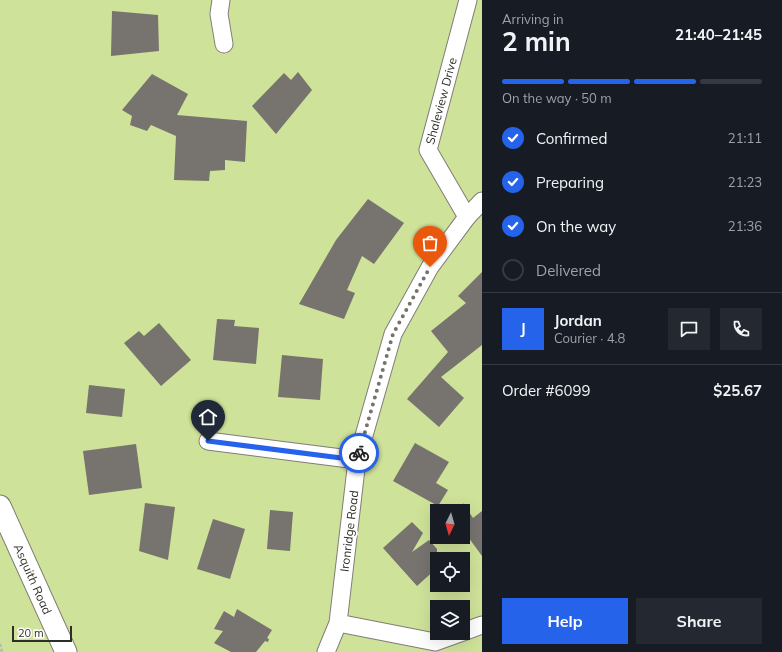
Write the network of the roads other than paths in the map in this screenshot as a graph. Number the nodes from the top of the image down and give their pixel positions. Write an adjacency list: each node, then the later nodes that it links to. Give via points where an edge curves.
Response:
1 (221, 0): 3 (street, via 219,14)
2 (468, 0): 5 (street, Shaleview Drive, via 428,150)
3 (224, 44)
4 (482, 201): 5 (street, Ironridge Road)
5 (467, 217): 7 (street, Ironridge Road, via 430,267 393,334)
6 (208, 441): 7 (street)
7 (357, 460): 9 (street, Ironridge Road)
8 (0, 506): 13 (street, Asquith Road)
9 (338, 623): 12 (street, via 435,642); 14 (street, Ironridge Road)
10 (482, 625): 11 (street)
11 (470, 629)
12 (441, 640)
13 (66, 652)
14 (326, 652)

